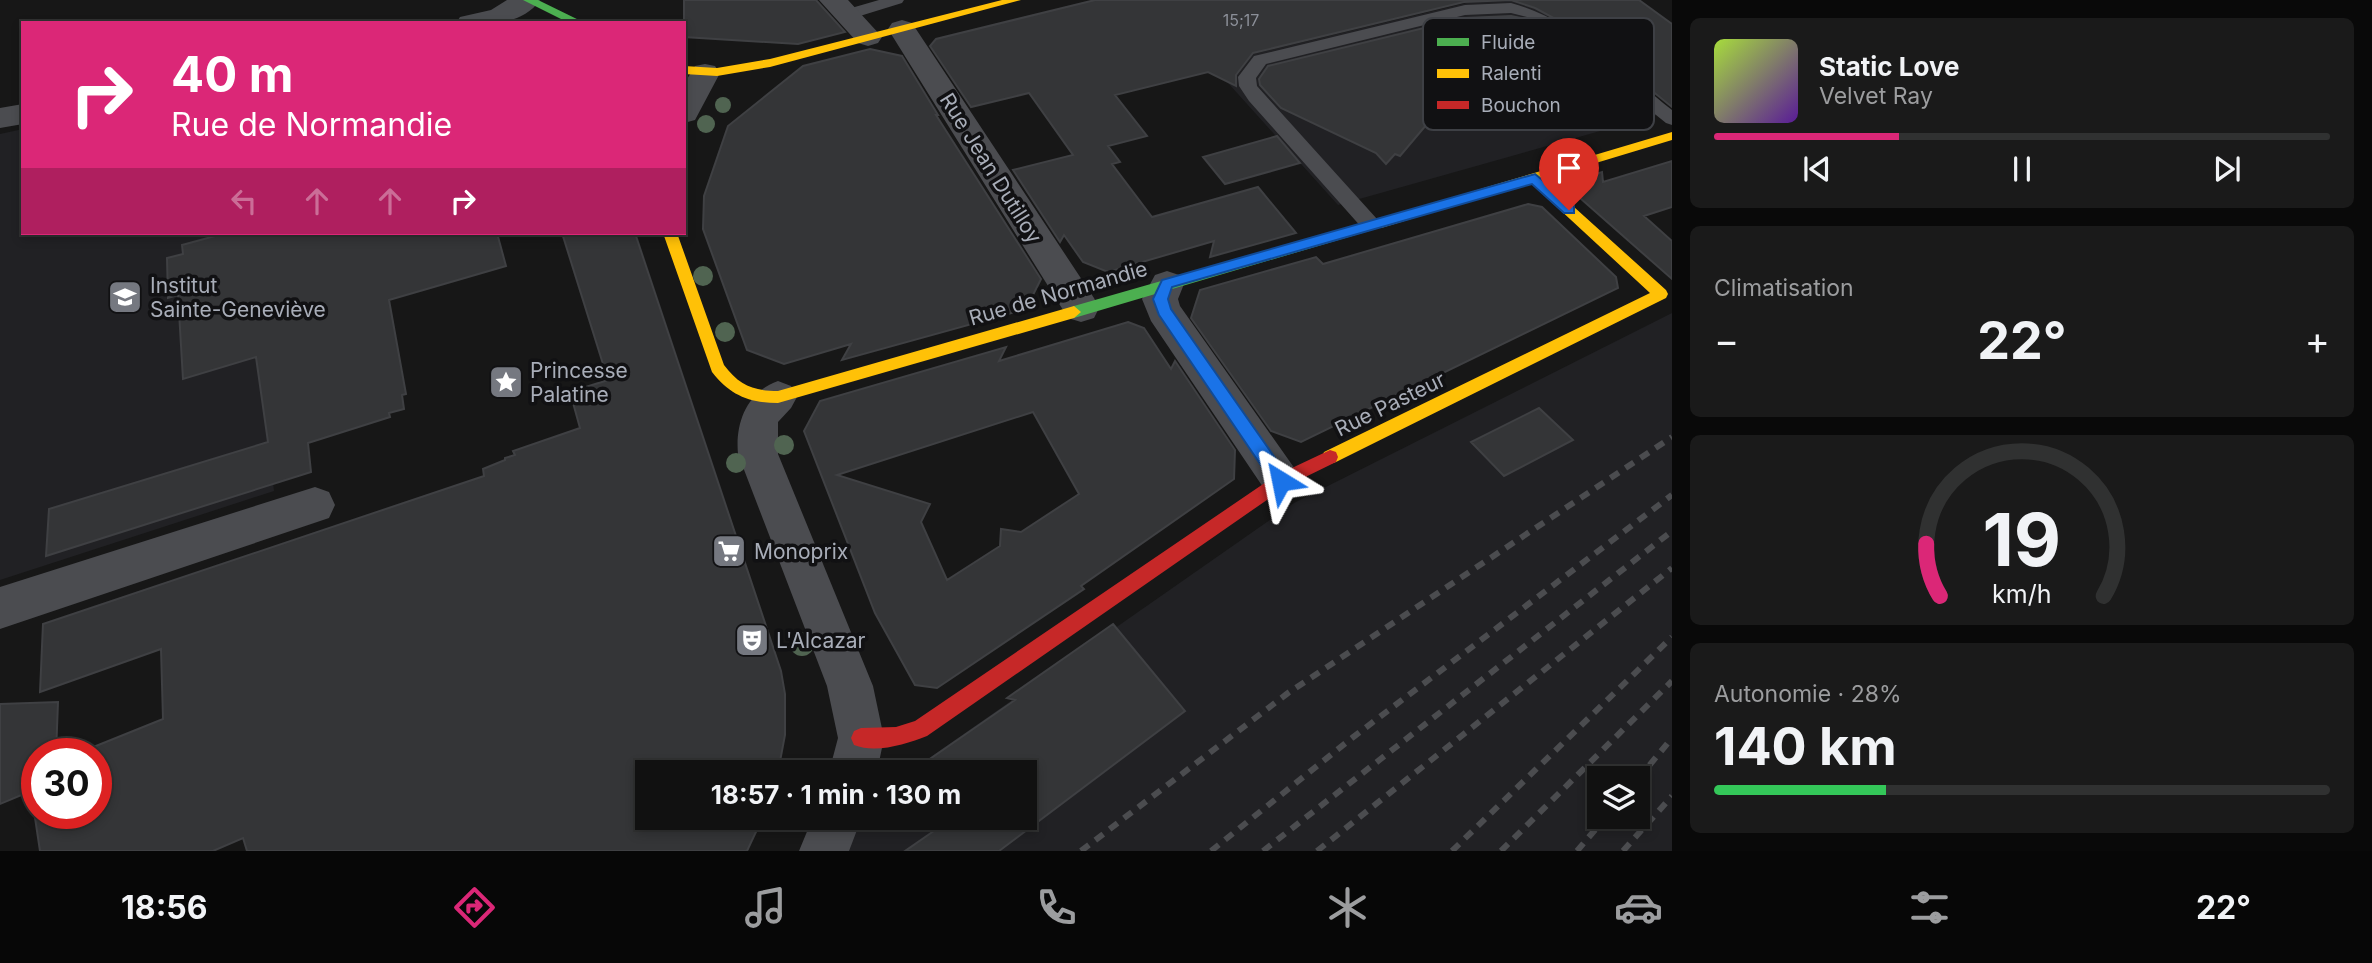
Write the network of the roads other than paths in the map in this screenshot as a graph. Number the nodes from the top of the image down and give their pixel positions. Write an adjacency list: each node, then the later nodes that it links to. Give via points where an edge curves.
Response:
1 (528, 0): 9 (street, via 500,16); 10 (street)
2 (573, 0): 11 (street)
3 (1015, 0): 5 (street)
4 (840, 7): 5 (lane); 12 (street)
5 (899, 14): 12 (street); 24 (street, Rue Jean Dutilloy)
6 (1432, 18): 7 (lane, via 1465,10 1517,9)
7 (1541, 18)
8 (1423, 20): 21 (lane, via 1260,60 1247,76 1255,97)
9 (479, 21)
10 (575, 21)
11 (584, 21)
12 (869, 37): 13 (street, via 770,63)
13 (694, 71): 14 (street)
14 (686, 105)
15 (1654, 105): 18 (lane)
16 (21, 114): 17 (street)
17 (0, 118)
18 (1672, 119)
19 (1672, 136): 20 (street, Rue de Normandie)
20 (1535, 178): 21 (street, Rue de Normandie); 26 (street, Rue Pasteur, via 1661,294)
21 (1370, 224): 23 (street, Rue de Normandie)
22 (671, 235): 25 (street, via 721,373 751,396)
23 (1167, 284): 24 (street, Rue de Normandie); 26 (street, via 1160,299 1164,311)
24 (1081, 308): 25 (street, Rue de Normandie)
25 (778, 397): 29 (street, via 762,413 758,454 850,685)
26 (1281, 481): 29 (street, Rue Pasteur, via 920,729)
27 (315, 505): 28 (street)
28 (0, 608)
29 (857, 755)
30 (833, 830): 31 (street)
31 (824, 851)

